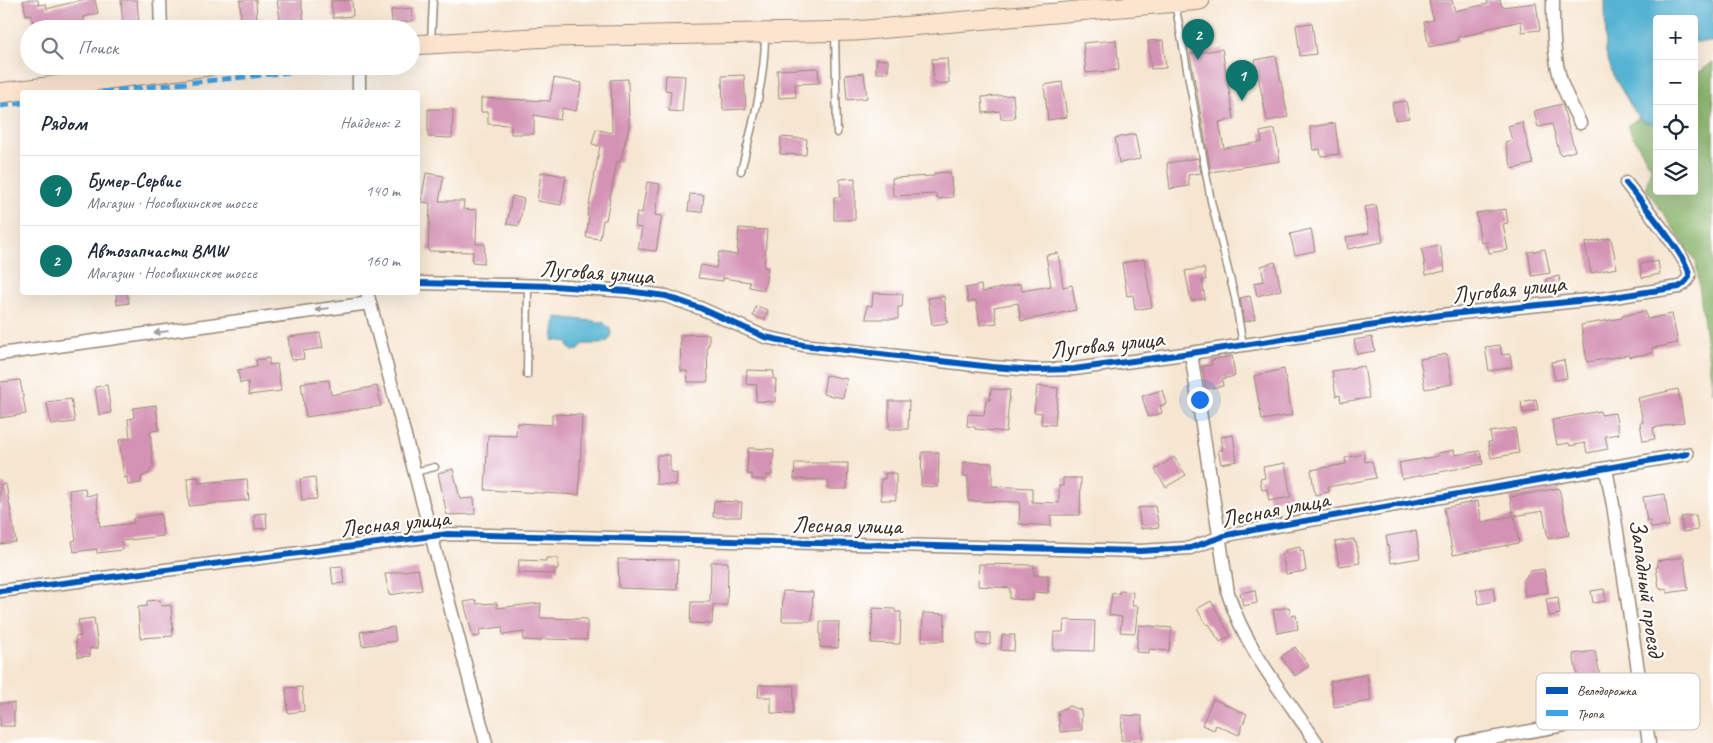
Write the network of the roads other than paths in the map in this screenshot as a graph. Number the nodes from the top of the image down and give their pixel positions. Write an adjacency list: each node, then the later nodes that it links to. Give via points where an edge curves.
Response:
1 (160, 0): 6 (street)
2 (433, 0): 9 (lane)
3 (1200, 0): 5 (main road)
4 (1554, 0): 17 (street, via 1557,66)
5 (1175, 2): 7 (main road); 24 (lane, via 1211,201)
6 (161, 20)
7 (834, 32): 8 (main road); 18 (lane)
8 (765, 34): 9 (main road, via 550,37); 19 (lane, via 757,103)
9 (431, 43): 10 (main road)
10 (420, 44)
11 (122, 75): 14 (main road)
12 (359, 75): 15 (street)
13 (20, 90): 16 (main road)
14 (20, 90)
15 (359, 90)
16 (0, 93)
17 (1580, 123)
18 (837, 133)
19 (741, 171)
20 (1626, 184): 24 (street, Луговая улица, via 1688,268 1686,282 1679,287 1607,298 1441,315)
21 (420, 283): 22 (street, Луговая улица)
22 (528, 286): 25 (street, Луговая улица, via 666,296 765,337 803,345 992,367 1074,369); 27 (lane)
23 (369, 298): 26 (street, one-way to 26); 31 (street)
24 (1243, 345): 25 (street, Луговая улица)
25 (1191, 353): 33 (street)
26 (0, 354)
27 (527, 375)
28 (1687, 454): 30 (street, Лесная улица)
29 (435, 467): 31 (lane)
30 (1606, 470): 33 (street, Лесная улица); 35 (street, Западный проезд)
31 (415, 472): 32 (street)
32 (432, 536): 33 (street, Лесная улица, via 462,534 1140,551 1190,548); 34 (street, Лесная улица); 38 (street)
33 (1220, 538): 39 (street, via 1228,593 1238,620 1258,657)
34 (0, 591)
35 (1638, 673)
36 (1536, 730): 40 (street)
37 (1647, 730): 41 (street, Западный проезд)
38 (486, 743)
39 (1317, 743)
40 (1462, 743)
41 (1649, 743)

